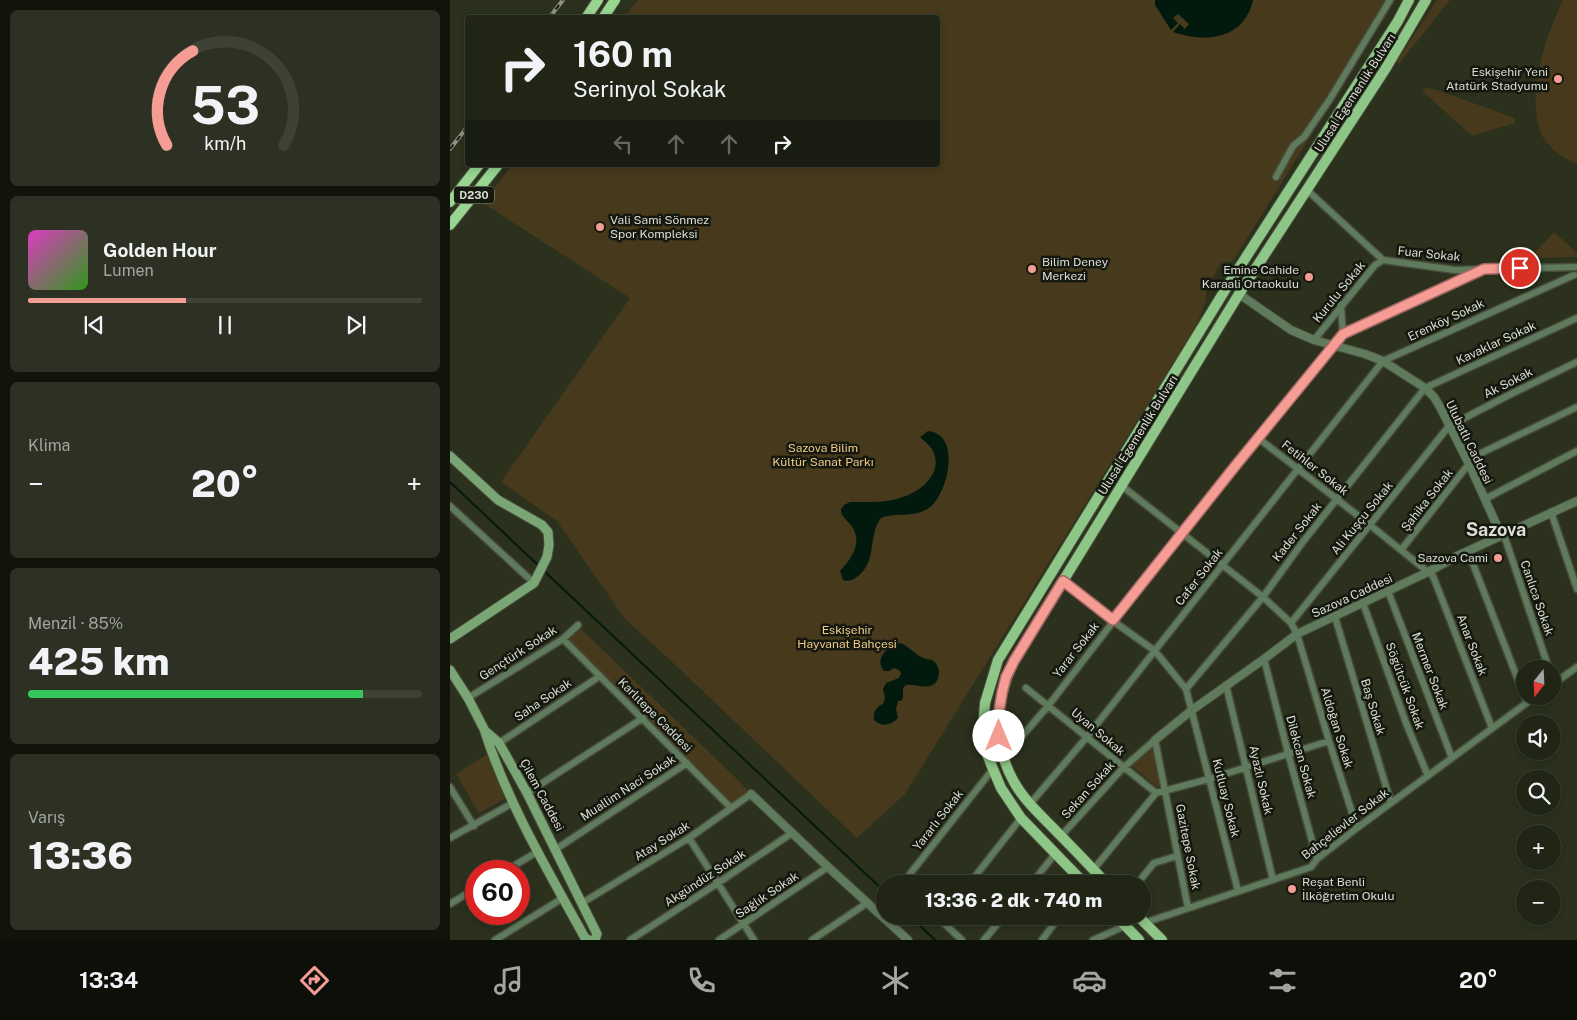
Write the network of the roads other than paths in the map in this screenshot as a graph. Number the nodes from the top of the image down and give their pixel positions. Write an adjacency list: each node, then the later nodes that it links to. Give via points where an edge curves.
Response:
1 (598, 0): 6 (highway)
2 (615, 0): 7 (highway)
3 (1390, 0): 10 (street, via 1330,99 1285,158)
4 (1410, 0): 90 (main road, Ulusal Egemenlik Bulvarı, via 1230,282 998,660 985,703 983,728)
5 (1426, 0): 11 (main road, Ulusal Egemenlik Bulvarı)
6 (588, 15)
7 (605, 15)
8 (477, 167): 12 (highway, D230)
9 (496, 167): 13 (highway, D230)
10 (1276, 177)
11 (1307, 190): 14 (street, Fuar Sokak); 18 (main road, Ulusal Egemenlik Bulvarı)
12 (450, 202)
13 (450, 225)
14 (1383, 260): 16 (street, Fuar Sokak, via 1455,270); 19 (street, Kurulu Sokak, via 1374,265)
15 (1575, 267): 16 (street, Fuar Sokak); 17 (street)
16 (1484, 269): 21 (street)
17 (1576, 278): 24 (street, Erenköy Sokak)
18 (1239, 294): 22 (street, Ulubatlı Caddesi, via 1290,330); 34 (main road, Ulusal Egemenlik Bulvarı)
19 (1341, 305): 21 (street); 22 (street, Kurulu Sokak)
20 (1577, 318): 26 (street, Kavaklar Sokak)
21 (1343, 334): 23 (street, Yarar Sokak)
22 (1314, 340): 23 (street, Ulubatlı Caddesi)
23 (1333, 345): 24 (street, Ulubatlı Caddesi); 29 (street, Yarar Sokak)
24 (1383, 361): 26 (street, Ulubatlı Caddesi); 33 (street, Cafer Sokak)
25 (1577, 362): 28 (street, Ak Sokak)
26 (1425, 388): 28 (street, Ulubatlı Caddesi, via 1440,406); 36 (street, Kader Sokak)
27 (1577, 407): 32 (street, Şahika Sokak, via 1475,456)
28 (1449, 426): 32 (street, Ulubatlı Caddesi); 40 (street, Ali Kuşçu Sokak)
29 (1258, 438): 33 (street, Fetihler Sokak); 41 (street, Yarar Sokak)
30 (1577, 451): 35 (street)
31 (450, 456): 48 (main road, via 498,500 542,525 548,532 546,557)
32 (1469, 464): 35 (street, Ulubatlı Caddesi); 43 (street, Şahika Sokak)
33 (1298, 469): 36 (street, Fetihler Sokak); 45 (street, Cafer Sokak)
34 (1122, 486): 41 (street, Aldoğan Sokak); 47 (main road, Ulusal Egemenlik Bulvarı)
35 (1484, 499): 42 (street, Ulubatlı Caddesi)
36 (1337, 500): 40 (street, Fetihler Sokak); 51 (street, Kader Sokak)
37 (1577, 501): 39 (street, Sazova Caddesi)
38 (450, 506): 48 (street)
39 (1552, 512): 42 (street, Sazova Caddesi); 49 (street)
40 (1370, 525): 43 (street, Fetihler Sokak); 55 (street, Ali Kuşçu Sokak)
41 (1181, 534): 45 (street, Aldoğan Sokak); 54 (street, Yarar Sokak)
42 (1504, 535): 44 (street, Sazova Caddesi); 64 (street, Canlıca Sokak)
43 (1402, 550): 46 (street, Fetihler Sokak)
44 (1468, 550): 46 (street, Sazova Caddesi); 67 (street)
45 (1222, 566): 51 (street, Aldoğan Sokak); 62 (street, Cafer Sokak)
46 (1428, 572): 50 (street, Sazova Caddesi); 78 (street, Anar Sokak, via 1433,576)
47 (1063, 581): 54 (street); 85 (main road, Ulusal Egemenlik Bulvarı, via 1006,677 998,718)
48 (534, 583): 57 (main road)
49 (1577, 589)
50 (1388, 591): 52 (street, Sazova Caddesi); 86 (street, Mermer Sokak)
51 (1263, 597): 55 (street, Aldoğan Sokak); 72 (street, Kader Sokak)
52 (1363, 603): 53 (street, Sazova Caddesi); 91 (street, Sögütcük Sokak)
53 (1334, 617): 59 (street, Sazova Caddesi); 99 (street, Baş Sokak)
54 (1113, 620): 62 (street); 75 (street, Yarar Sokak)
55 (1291, 623): 59 (street, Aldoğan Sokak)
56 (578, 625): 61 (street, Gençtürk Sokak)
57 (466, 628): 58 (main road); 60 (main road)
58 (450, 634)
59 (1297, 634): 63 (street, Sazova Caddesi); 82 (street, Aldoğan Sokak)
60 (450, 639)
61 (563, 639): 68 (street, Karlıtepe Caddesi); 73 (street, Gençtürk Sokak)
62 (1155, 651): 72 (street); 80 (street, Cafer Sokak)
63 (1264, 659): 70 (street, Sazova Caddesi); 84 (street, Dilekcan Sokak)
64 (1546, 660)
65 (1577, 667): 69 (street)
66 (450, 670): 73 (main road, Çilem Caddesi)
67 (1516, 674)
68 (600, 676): 77 (street, Karlıtepe Caddesi); 83 (street, Saha Sokak)
69 (1561, 677)
70 (1226, 685): 76 (street, Sazova Caddesi); 88 (street, Ayazlı Sokak)
71 (1026, 688): 75 (street, Uyan Sokak)
72 (1186, 689): 76 (street, Kutluay Sokak)
73 (468, 698): 79 (main road, Çilem Caddesi)
74 (1524, 705): 78 (street, Bahçelievler Sokak)
75 (1048, 706): 80 (street, Uyan Sokak); 85 (street, Yarar Sokak)
76 (1192, 710): 81 (street, Sazova Caddesi); 92 (street, Kutluay Sokak)
77 (643, 718): 87 (street, Karlıtepe Caddesi); 95 (street)
78 (1492, 728): 86 (street, Bahçelievler Sokak)
79 (485, 731): 83 (main road, Çilem Caddesi); 98 (main road)
80 (1086, 738): 89 (street, Uyan Sokak); 100 (street, Cafer Sokak)
81 (1155, 740): 89 (street, Sekan Sokak); 94 (street, Gazitepe Sokak)
82 (1329, 741): 84 (street); 104 (street, Aldoğan Sokak)
83 (500, 743): 95 (main road, Çilem Caddesi)
84 (1288, 753): 88 (street); 113 (street, Dilekcan Sokak)
85 (1004, 757): 100 (main road, Ulusal Egemenlik Bulvarı, via 1014,782)
86 (1452, 758): 91 (street, Bahçelievler Sokak)
87 (687, 763): 101 (street, Karlıtepe Caddesi); 109 (street, Muallim Naci Sokak)
88 (1247, 767): 92 (street); 123 (street, Ayazlı Sokak)
89 (1123, 768): 97 (street, Uyan Sokak); 106 (street, Sekan Sokak)
90 (993, 769): 102 (main road, Ulusal Egemenlik Bulvarı); 117 (street, Yararlı Sokak)
91 (1428, 776): 99 (street, Bahçelievler Sokak)
92 (1209, 779): 94 (street); 125 (street, Kutluay Sokak)
93 (450, 787): 103 (street)
94 (1165, 791): 97 (street); 112 (street, Gazitepe Sokak)
95 (527, 793): 109 (main road, Çilem Caddesi)
96 (751, 794): 101 (street, Atay Sokak); 105 (street)
97 (1156, 794): 116 (street)
98 (513, 803): 103 (street); 110 (main road)
99 (1391, 803): 104 (street, Bahçelievler Sokak)
100 (1030, 804): 106 (main road, Ulusal Egemenlik Bulvarı)
101 (731, 808): 108 (street, Atay Sokak)
102 (1020, 818): 111 (main road, Ulusal Egemenlik Bulvarı); 118 (street)
103 (474, 826): 107 (street)
104 (1357, 828): 113 (street, Bahçelievler Sokak)
105 (792, 833): 115 (street); 124 (street, Akgündüz Sokak)
106 (1061, 836): 116 (main road, Ulusal Egemenlik Bulvarı)
107 (450, 838)
108 (689, 838): 124 (street); 128 (street, Atay Sokak)
109 (556, 849): 128 (main road, Çilem Caddesi)
110 (538, 852): 114 (street); 127 (main road)
111 (1055, 854): 119 (street); 120 (main road, Ulusal Egemenlik Bulvarı)
112 (1177, 856): 122 (street, via 1154,863); 131 (street, Gazitepe Sokak)
113 (1317, 859): 123 (street, Bahçelievler Sokak, via 1311,867)
114 (524, 860)
115 (828, 867): 129 (street); 133 (street, Sağlık Sokak)
116 (1093, 870): 121 (main road, Ulusal Egemenlik Bulvarı)
117 (909, 875)
118 (976, 875)
119 (1038, 875)
120 (1075, 875)
121 (1098, 875)
122 (1144, 875)
123 (1273, 880): 125 (street, Bahçelievler Sokak)
124 (718, 883): 133 (street); 143 (street, Akgündüz Sokak)
125 (1238, 891): 131 (street, Bahçelievler Sokak)
126 (465, 895): 130 (street)
127 (563, 898): 140 (street); 141 (main road)
128 (582, 903): 142 (main road, Çilem Caddesi, via 597,934)
129 (867, 903): 139 (street); 146 (street)
130 (450, 904)
131 (1188, 908): 132 (street, Bahçelievler Sokak)
132 (1151, 917)
133 (744, 925): 144 (street, Sağlık Sokak); 145 (street)
134 (947, 925): 147 (street)
135 (996, 925): 148 (street)
136 (1053, 925): 149 (street)
137 (1146, 925): 152 (main road)
138 (1125, 926): 150 (street); 151 (main road)
139 (904, 939)
140 (495, 940)
141 (589, 940)
142 (595, 940)
143 (630, 940)
144 (719, 940)
145 (754, 940)
146 (812, 940)
147 (962, 940)
148 (984, 940)
149 (1042, 940)
150 (1093, 940)
151 (1139, 940)
152 (1162, 940)

